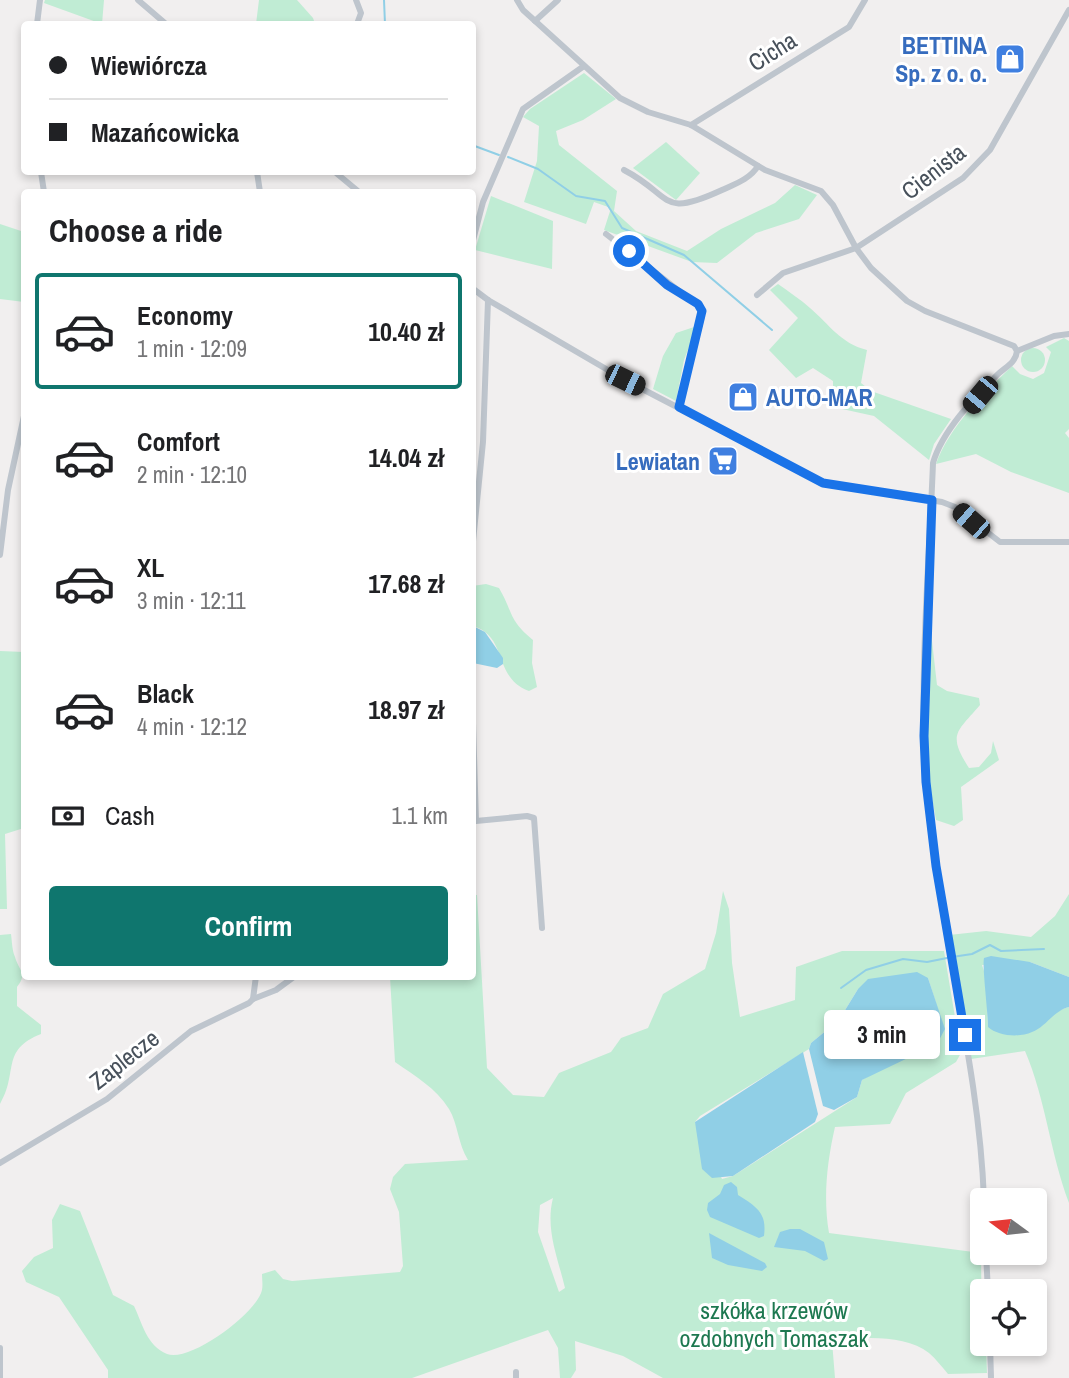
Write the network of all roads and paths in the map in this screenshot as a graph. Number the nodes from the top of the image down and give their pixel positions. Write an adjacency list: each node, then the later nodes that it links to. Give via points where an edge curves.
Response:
1 (40, 0): 8 (street)
2 (138, 0): 9 (street)
3 (356, 0): 10 (street, via 361,13)
4 (517, 0): 11 (street)
5 (558, 0): 11 (street)
6 (864, 0): 13 (street, Cicha, via 849,27)
7 (1069, 10): 20 (street, Cienista, via 990,150 937,197)
8 (37, 21)
9 (162, 21)
10 (358, 21)
11 (535, 21): 12 (street)
12 (584, 66): 13 (street, via 630,104); 18 (street, via 523,110)
13 (691, 125): 14 (street)
14 (758, 166): 15 (street, via 746,179 689,205 667,201); 20 (street, via 821,191)
15 (624, 170)
16 (339, 175): 17 (street)
17 (355, 189)
18 (476, 229)
19 (606, 234): 26 (street, via 702,311)
20 (856, 248): 22 (street, Cienista, via 783,272); 25 (street, via 907,301)
21 (476, 291): 23 (street)
22 (757, 295)
23 (488, 300): 26 (street); 29 (street)
24 (1069, 334): 25 (street)
25 (1017, 351): 28 (street, via 937,448)
26 (679, 407): 28 (street, via 823,483)
27 (21, 430): 31 (street)
28 (932, 500): 30 (street, via 955,507 1000,542); 38 (street, via 926,782 969,1060)
29 (476, 511)
30 (1069, 542)
31 (0, 555)
32 (476, 821): 33 (street, via 534,818)
33 (542, 928)
34 (255, 980): 36 (street)
35 (290, 980): 36 (street, Zaplecze)
36 (253, 999): 37 (street, Zaplecze, via 191,1031 107,1098)
37 (0, 1163)
38 (983, 1188)
39 (0, 1348): 41 (street)
40 (991, 1356): 42 (street)
41 (0, 1378)
42 (992, 1378)

